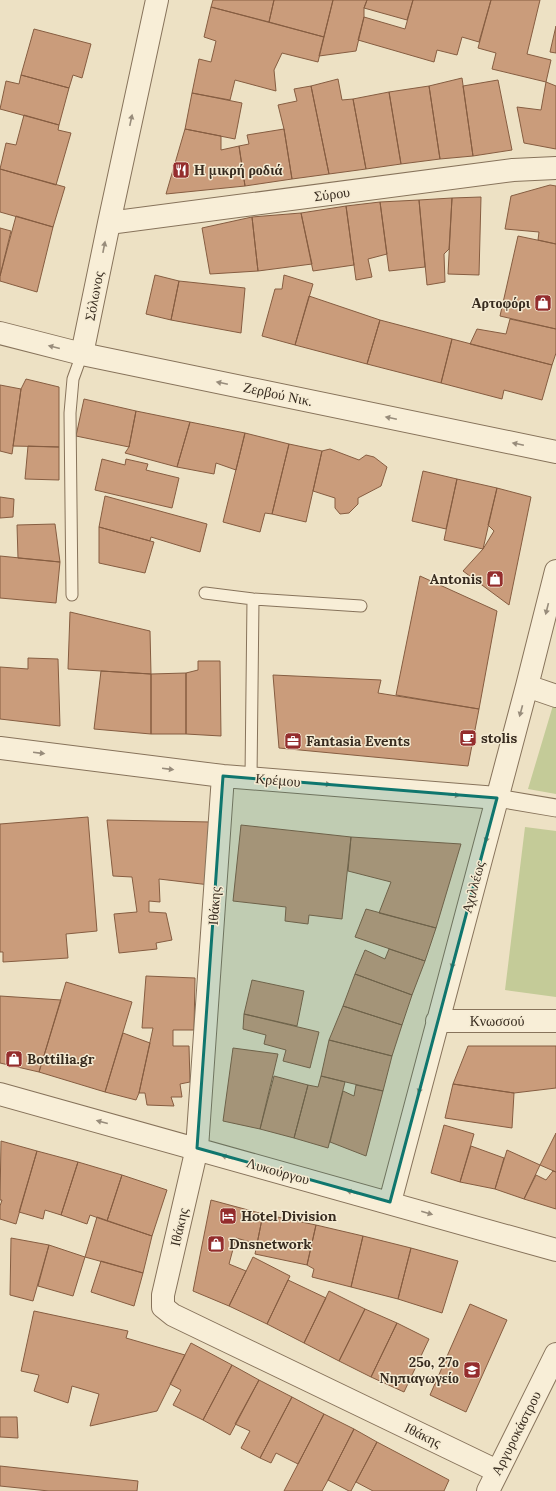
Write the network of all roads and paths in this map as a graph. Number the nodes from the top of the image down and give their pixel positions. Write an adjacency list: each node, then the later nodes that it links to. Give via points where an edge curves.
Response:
1 (157, 0): 3 (street, Σόλωνος, one-way to 1)
2 (556, 168): 3 (street, Σύρου, via 513,170)
3 (109, 223): 5 (street, Σόλωνος, one-way to 3)
4 (0, 333): 5 (street, Ζερβού Νικ., one-way to 4)
5 (82, 354): 6 (street, Ζερβού Νικ., one-way to 5); 9 (lane, Σόλωνος, via 73,379 70,413)
6 (556, 452)
7 (556, 571): 12 (street, Αχιλλέως, one-way to 12)
8 (205, 593): 10 (lane)
9 (72, 595)
10 (254, 599): 11 (lane); 16 (lane)
11 (362, 606)
12 (527, 686): 13 (street); 17 (street, Αχιλλέως, one-way to 17)
13 (556, 696)
14 (0, 748): 15 (street, Κρέμου, one-way to 15)
15 (223, 776): 16 (street, Κρέμου); 22 (street, Ιθάκης)
16 (251, 778): 17 (street, Κρέμου, one-way to 17)
17 (497, 798): 18 (street, Κρέμου); 19 (street, Αχιλλέως, one-way to 19)
18 (556, 808)
19 (437, 1021): 20 (street, Κνωσσού); 23 (street, Αχιλλέως, one-way to 23)
20 (556, 1021)
21 (0, 1094): 22 (street, Λυκούργου, one-way to 21)
22 (197, 1148): 23 (street, Λυκούργου, one-way to 22); 26 (street, Ιθάκης, via 163,1295 163,1307 173,1315)
23 (390, 1202): 24 (street, Λυκούργου, one-way to 24)
24 (556, 1250)
25 (556, 1354): 26 (street, Αργυροκάστρου)
26 (497, 1470): 27 (street, Αργυροκάστρου)
27 (488, 1491)

